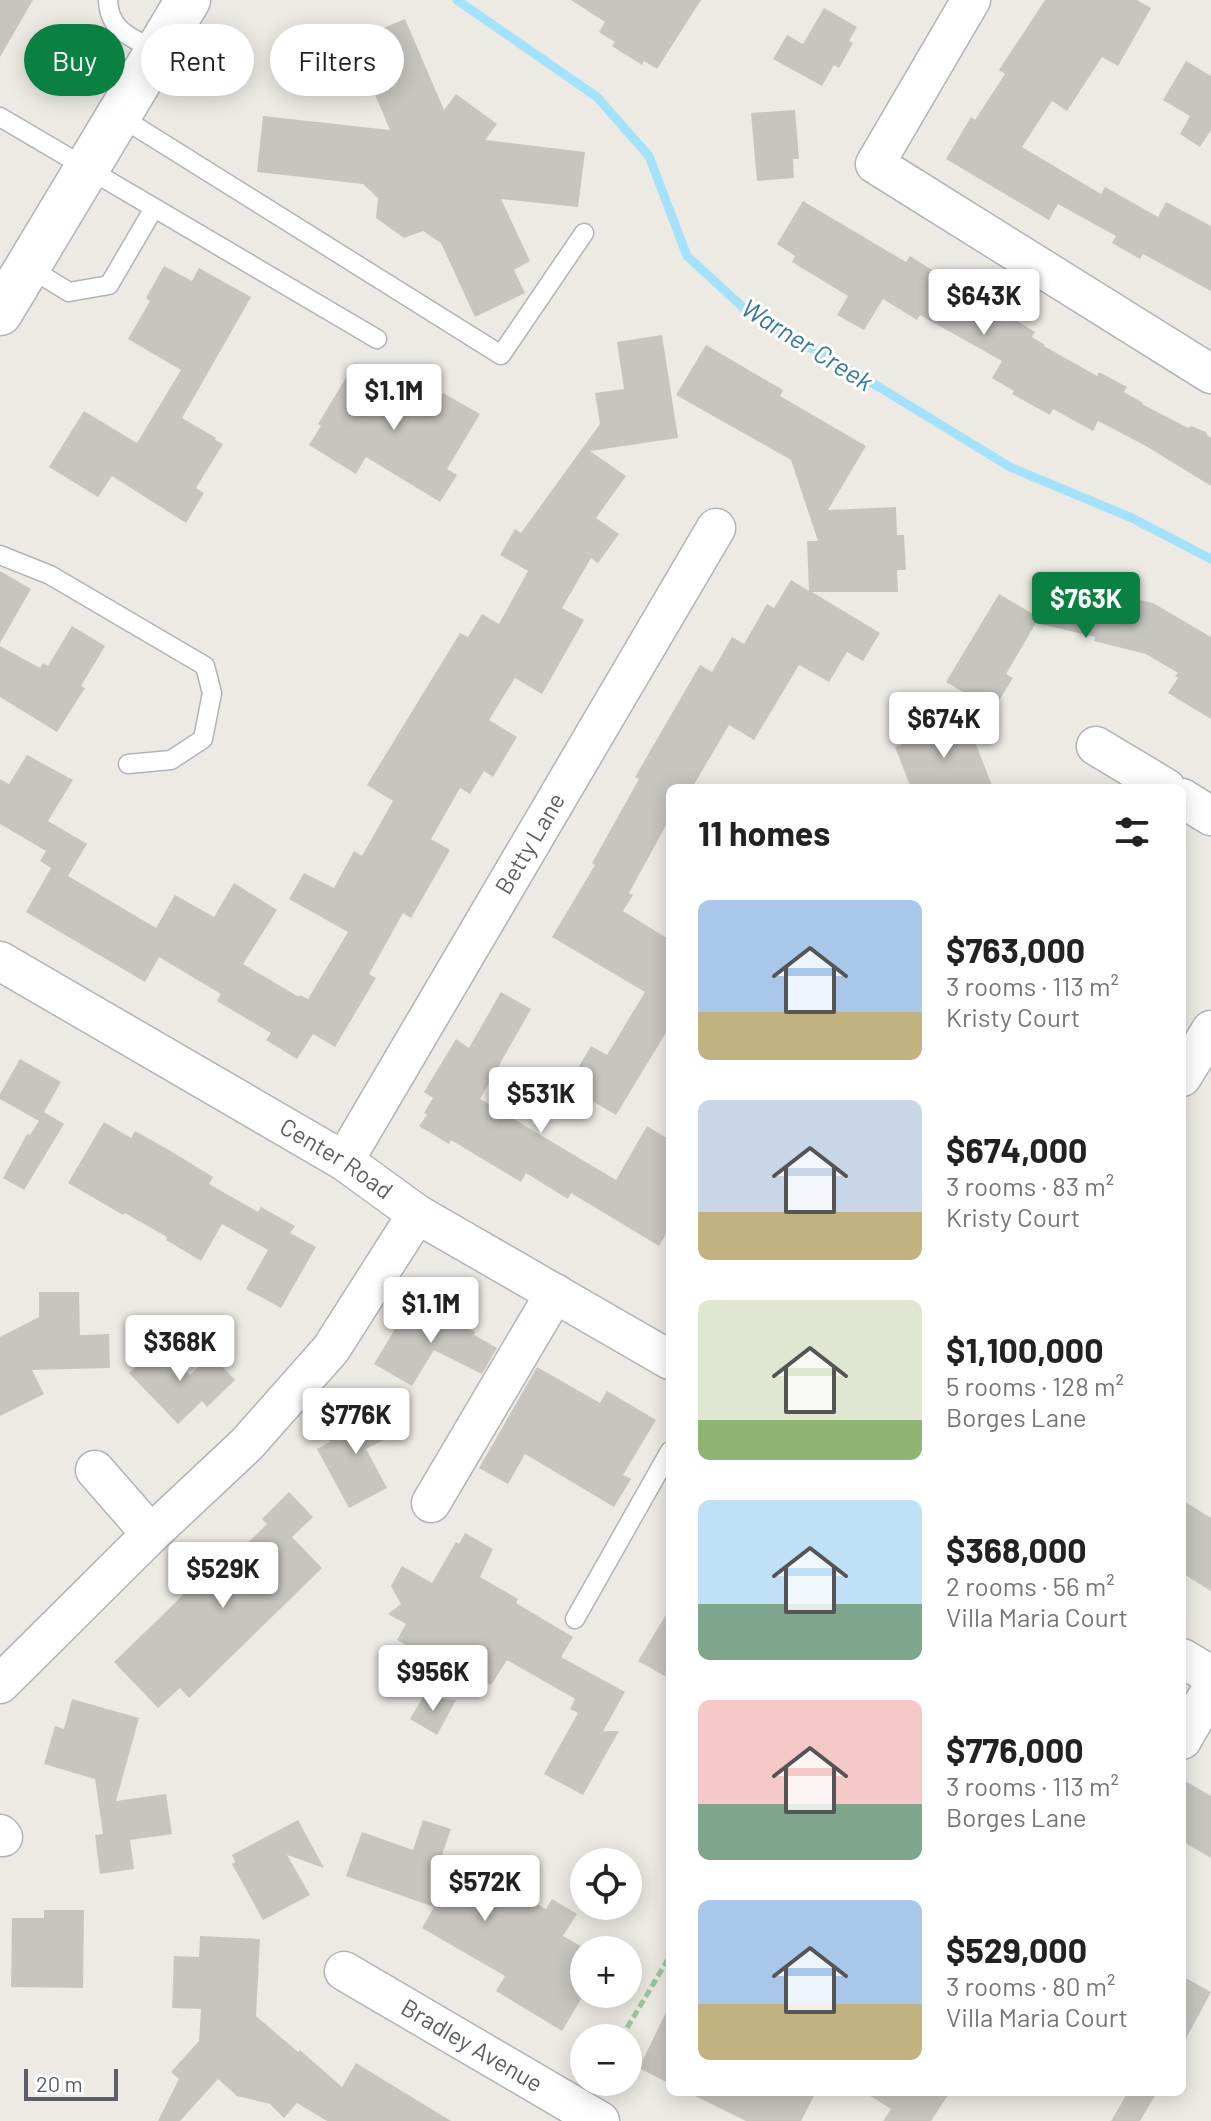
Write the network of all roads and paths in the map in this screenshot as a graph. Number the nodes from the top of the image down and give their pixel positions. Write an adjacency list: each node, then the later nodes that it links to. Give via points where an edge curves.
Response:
1 (108, 0): 5 (lane, via 119,30)
2 (188, 0): 4 (street)
3 (971, 0): 15 (street, via 875,164)
4 (173, 24)
5 (141, 42)
6 (141, 78): 7 (street)
7 (119, 116): 9 (street); 11 (lane, via 501,355)
8 (0, 117): 9 (lane)
9 (87, 169): 10 (lane); 12 (street)
10 (154, 208): 12 (lane, via 109,285 69,292); 14 (lane)
11 (584, 233)
12 (28, 267): 13 (street)
13 (0, 313)
14 (377, 339)
15 (1211, 374)
16 (716, 528): 26 (street, Betty Lane)
17 (0, 555): 19 (lane, via 50,575 205,666 212,693 203,739 171,760)
18 (1096, 746): 20 (street)
19 (128, 764)
20 (1159, 784)
21 (1186, 800): 22 (street)
22 (1211, 816)
23 (0, 961): 26 (street, Center Road)
24 (1211, 1030): 25 (street)
25 (1186, 1071)
26 (344, 1161): 27 (street, Center Road)
27 (417, 1214): 28 (street, Center Road); 33 (street, via 331,1349 247,1444)
28 (555, 1293): 29 (street, Center Road); 32 (street)
29 (666, 1358)
30 (666, 1458): 34 (lane)
31 (95, 1470): 33 (street)
32 (431, 1503)
33 (151, 1534): 37 (street)
34 (575, 1619)
35 (1186, 1660): 36 (street)
36 (1211, 1675)
37 (0, 1684)
38 (1211, 1690): 39 (street)
39 (1186, 1733)
40 (666, 1963): 42 (path)
41 (344, 1971): 43 (street, Bradley Avenue)
42 (629, 2024)
43 (600, 2121)

